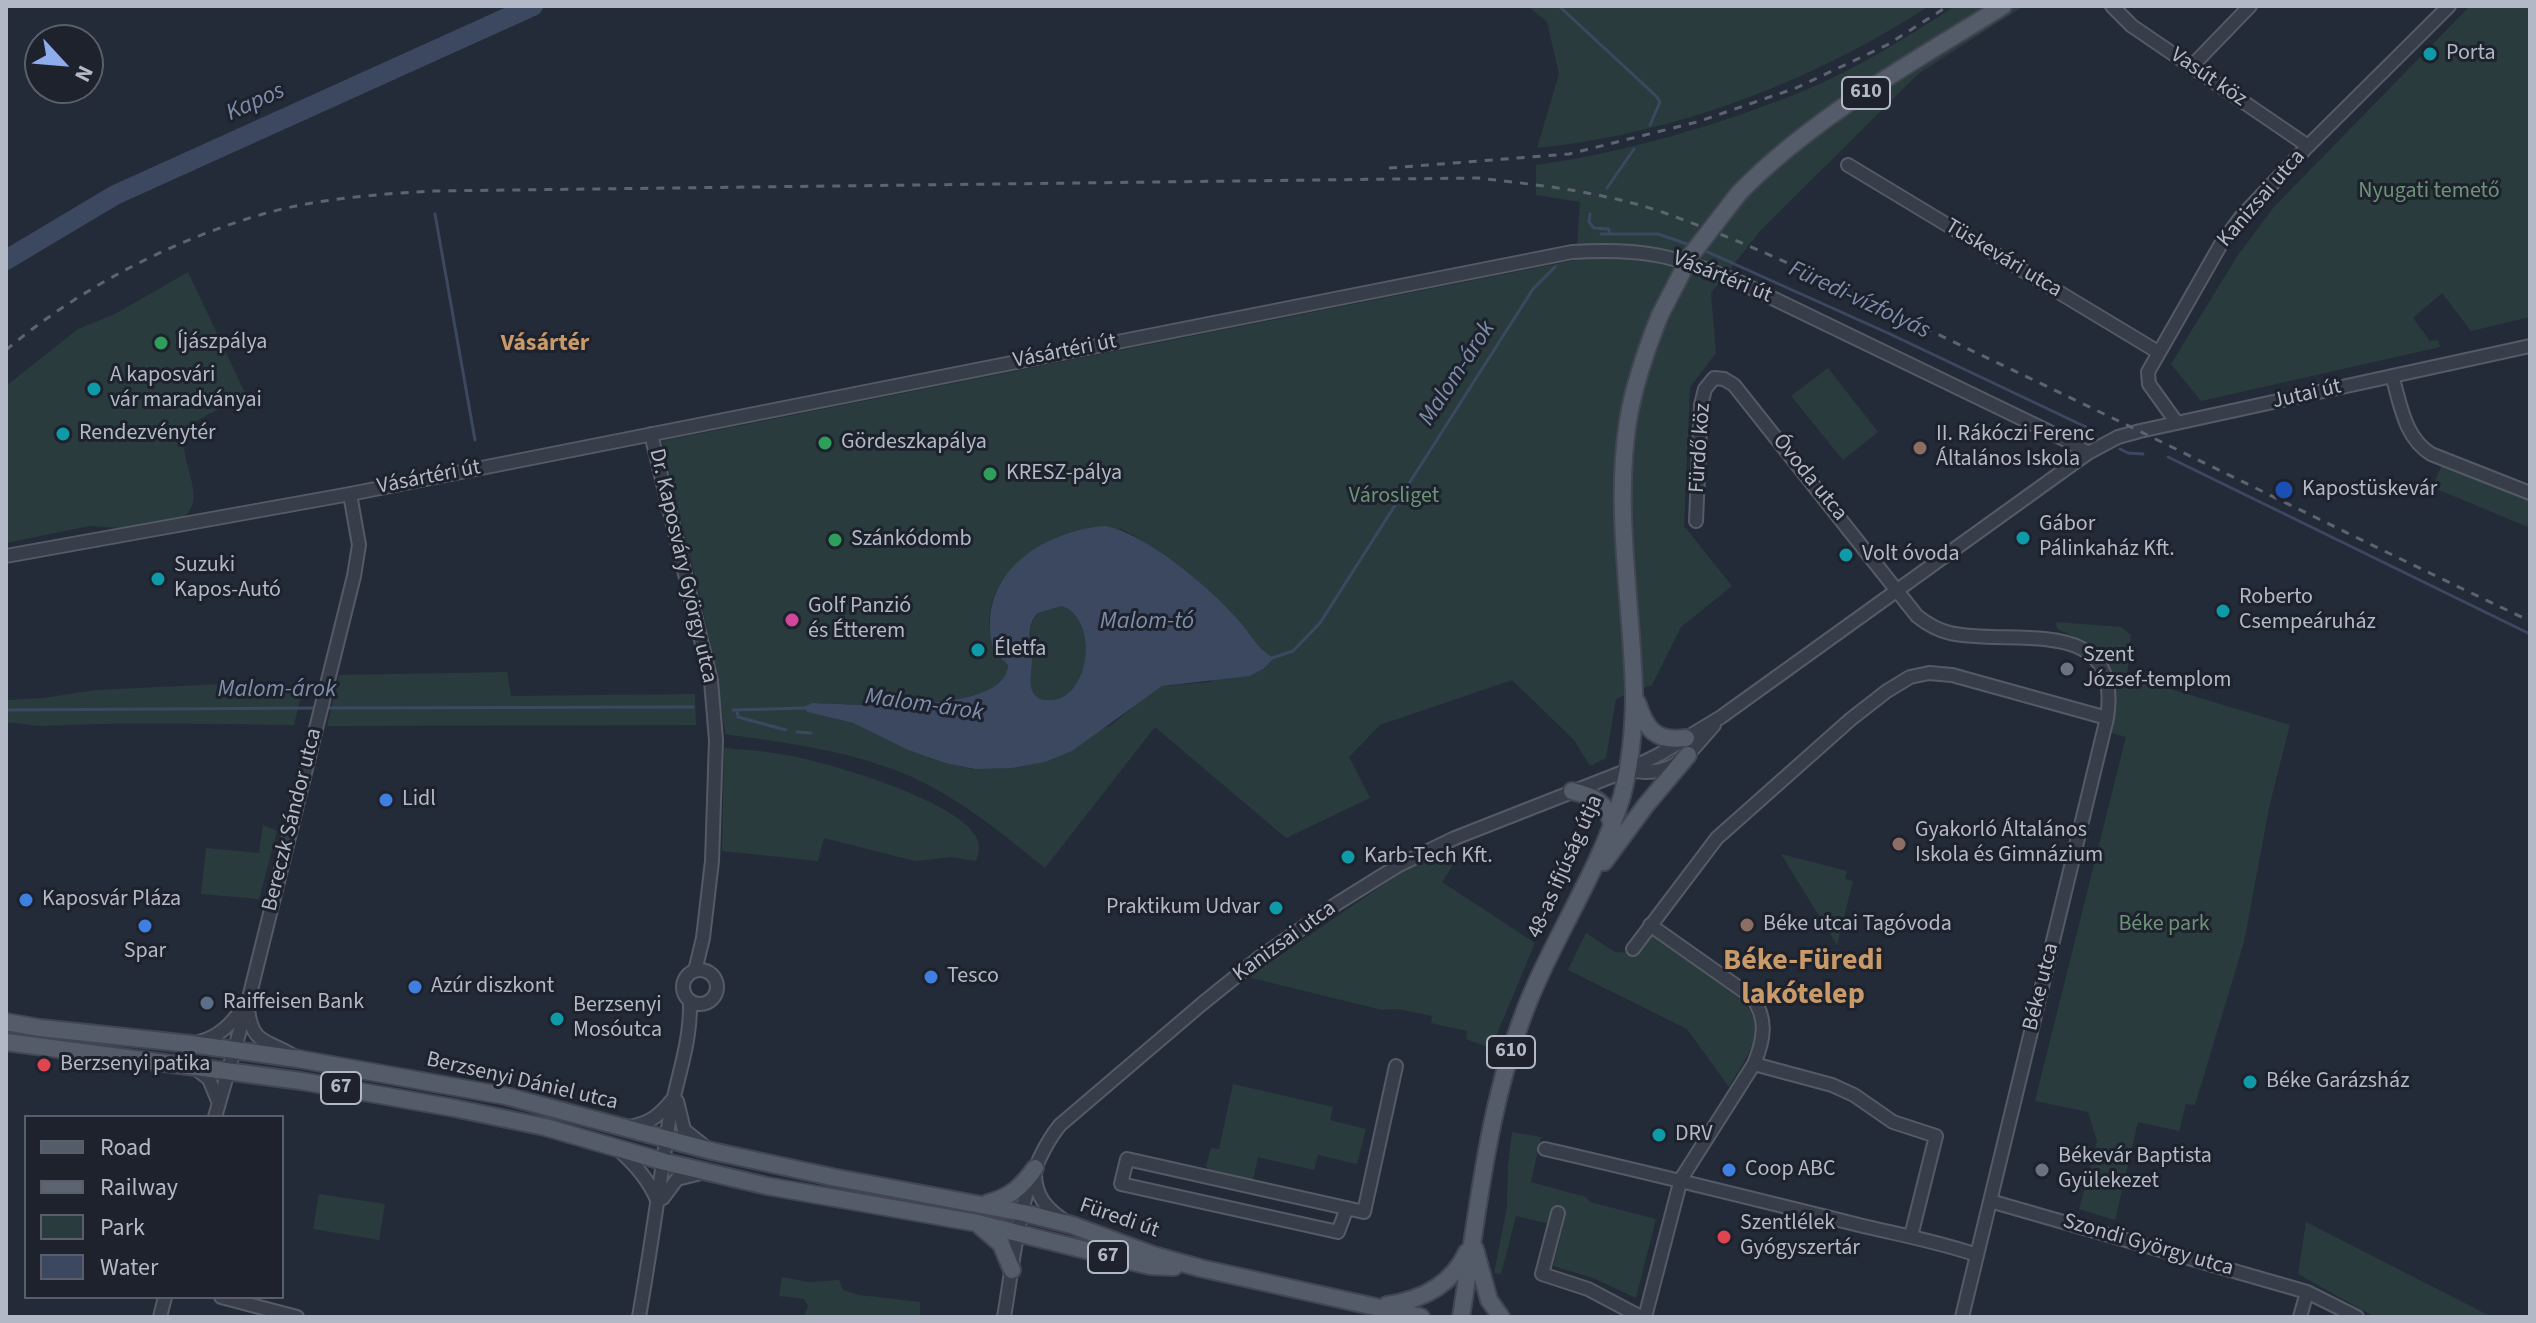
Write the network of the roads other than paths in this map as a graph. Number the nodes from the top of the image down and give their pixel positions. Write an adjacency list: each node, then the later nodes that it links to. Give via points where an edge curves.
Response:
1 (2003, 6): 20 (main road, 48-as ifjúság útja / 610, bridge, via 1787,148 1739,193 1691,255 1643,359 1625,453)
2 (2112, 6): 5 (street, Vasút köz)
3 (2250, 6): 5 (street)
4 (2449, 6): 6 (street, Kanizsai utca)
5 (2192, 66): 6 (street, Vasút köz)
6 (2308, 146): 9 (street, Kanizsai utca, via 2221,244)
7 (1848, 165): 9 (street, Tüskevári utca)
8 (2530, 346): 10 (street, Jutai út)
9 (2158, 352): 12 (street, Kanizsai utca, via 2148,372 2149,384)
10 (2392, 376): 12 (street, Jutai út); 15 (street, via 2418,446)
11 (1714, 378): 17 (street, Fürdő köz, via 1701,405); 19 (street, Óvoda utca, via 1734,385)
12 (2177, 423): 14 (street, Jutai út, via 2118,437)
13 (651, 434): 14 (street, Vásártéri út, via 1572,252 1619,249 1671,256 1737,281); 16 (street, Vásártéri út); 29 (street, Dr. Kaposváry György utca, via 711,681 712,861)
14 (2088, 453): 19 (street, Kanizsai utca)
15 (2530, 493)
16 (350, 494): 18 (street, Vásártéri út); 30 (street, Bereczk Sándor utca, via 359,545 354,576)
17 (1696, 521)
18 (6, 556)
19 (1897, 588): 21 (street, Béke utca, via 1917,616 1937,629 1971,636 2049,638 2087,652 2108,683); 22 (street, Kanizsai utca)
20 (1634, 693): 22 (main road, via 1648,727); 23 (main road, 48-as ifjúság útja / 610)
21 (2107, 718): 27 (street, via 1952,675 1910,677 1851,719 1717,838); 54 (street, Béke utca)
22 (1687, 746): 23 (street, Kanizsai utca, via 1655,773); 26 (main road)
23 (1628, 770): 24 (street, Kanizsai utca); 25 (main road, 48-as ifjúság útja / 610)
24 (1572, 791): 25 (main road, via 1605,806); 49 (street, Kanizsai utca, via 1399,865 1259,958 1060,1125)
25 (1612, 826): 26 (main road, 48-as ifjúság útja / 610)
26 (1572, 910): 64 (main road, 48-as ifjúság útja / 610, via 1520,1021 1506,1066)
27 (1650, 925): 28 (street); 37 (street, via 1752,997 1763,1021)
28 (1633, 949)
29 (701, 971): 31 (street, via 689,975 683,985 684,993); 31 (street, via 714,978 716,991 712,999)
30 (248, 1002): 34 (street, via 212,1039); 35 (street, Bereczk Sándor utca); 36 (street, via 256,1037)
31 (696, 1002): 41 (street)
32 (6, 1022): 34 (main road, Berzsenyi Dániel utca / 67)
33 (6, 1042): 38 (main road, Berzsenyi Dániel utca / 67)
34 (191, 1044): 35 (main road, Berzsenyi Dániel utca / 67)
35 (234, 1051): 36 (main road, Berzsenyi Dániel utca / 67); 40 (street, Bereczk Sándor utca)
36 (299, 1059): 43 (main road, Berzsenyi Dániel utca / 67, via 506,1096)
37 (1754, 1064): 52 (street); 63 (street, via 1832,1085 1906,1129 1936,1136)
38 (192, 1066): 40 (main road, Berzsenyi Dániel utca / 67); 42 (street, via 209,1079)
39 (1396, 1066): 57 (street, via 1364,1212)
40 (228, 1071): 42 (street, Bereczk Sándor utca); 45 (main road, Berzsenyi Dániel utca / 67, via 454,1108)
41 (676, 1094): 43 (street, via 651,1121); 44 (street); 47 (street, via 684,1130)
42 (217, 1110)
43 (622, 1127): 44 (main road, Berzsenyi Dániel utca / 67)
44 (667, 1139): 47 (main road, Berzsenyi Dániel utca / 67); 48 (street)
45 (617, 1148): 48 (main road, Berzsenyi Dániel utca / 67); 55 (street, via 651,1184)
46 (1545, 1149): 52 (street)
47 (712, 1151): 56 (main road, Berzsenyi Dániel utca / 67)
48 (665, 1162): 50 (main road, Berzsenyi Dániel utca / 67); 55 (street)
49 (1035, 1168): 56 (main road, via 1013,1193); 58 (street, Kanizsai utca); 61 (street, via 1042,1202)
50 (708, 1172): 55 (street, via 683,1175); 60 (main road, Berzsenyi Dániel utca / 67)
51 (1195, 1174): 53 (street); 53 (street, via 1127,1159 1121,1184); 57 (street)
52 (1681, 1179): 63 (street); 77 (street)
53 (1190, 1199): 57 (street, via 1338,1232)
54 (1990, 1201): 65 (street, Béke utca); 68 (street, Szondi György utca)
55 (659, 1204): 72 (street)
56 (982, 1204): 58 (main road, Berzsenyi Dániel utca / 67)
57 (1347, 1208)
58 (1024, 1213): 61 (main road, Füredi út / 67); 62 (street, Kanizsai utca)
59 (1558, 1213): 77 (street, via 1542,1274 1588,1289)
60 (977, 1223): 62 (main road, Berzsenyi Dániel utca / 67); 67 (main road, via 1001,1244)
61 (1072, 1225): 66 (main road, Füredi út / 67)
62 (1019, 1233): 66 (main road, Füredi út / 67, via 1150,1266); 67 (street, Kanizsai utca)
63 (1911, 1236): 65 (street)
64 (1472, 1240): 70 (main road, via 1463,1261 1436,1289); 75 (main road, 610); 76 (main road, via 1489,1300)
65 (1977, 1255): 78 (street, Béke utca)
66 (1200, 1268): 70 (main road, Füredi út / 67)
67 (1012, 1270): 73 (street, Kanizsai utca)
68 (2307, 1292): 79 (street); 80 (street, Szondi György utca)
69 (229, 1299): 71 (street)
70 (1385, 1312): 74 (main road, 67)
71 (297, 1317)
72 (639, 1317)
73 (1004, 1317)
74 (1421, 1317)
75 (1461, 1317)
76 (1501, 1317)
77 (1643, 1317)
78 (1962, 1317)
79 (2300, 1317)
80 (2357, 1317)

